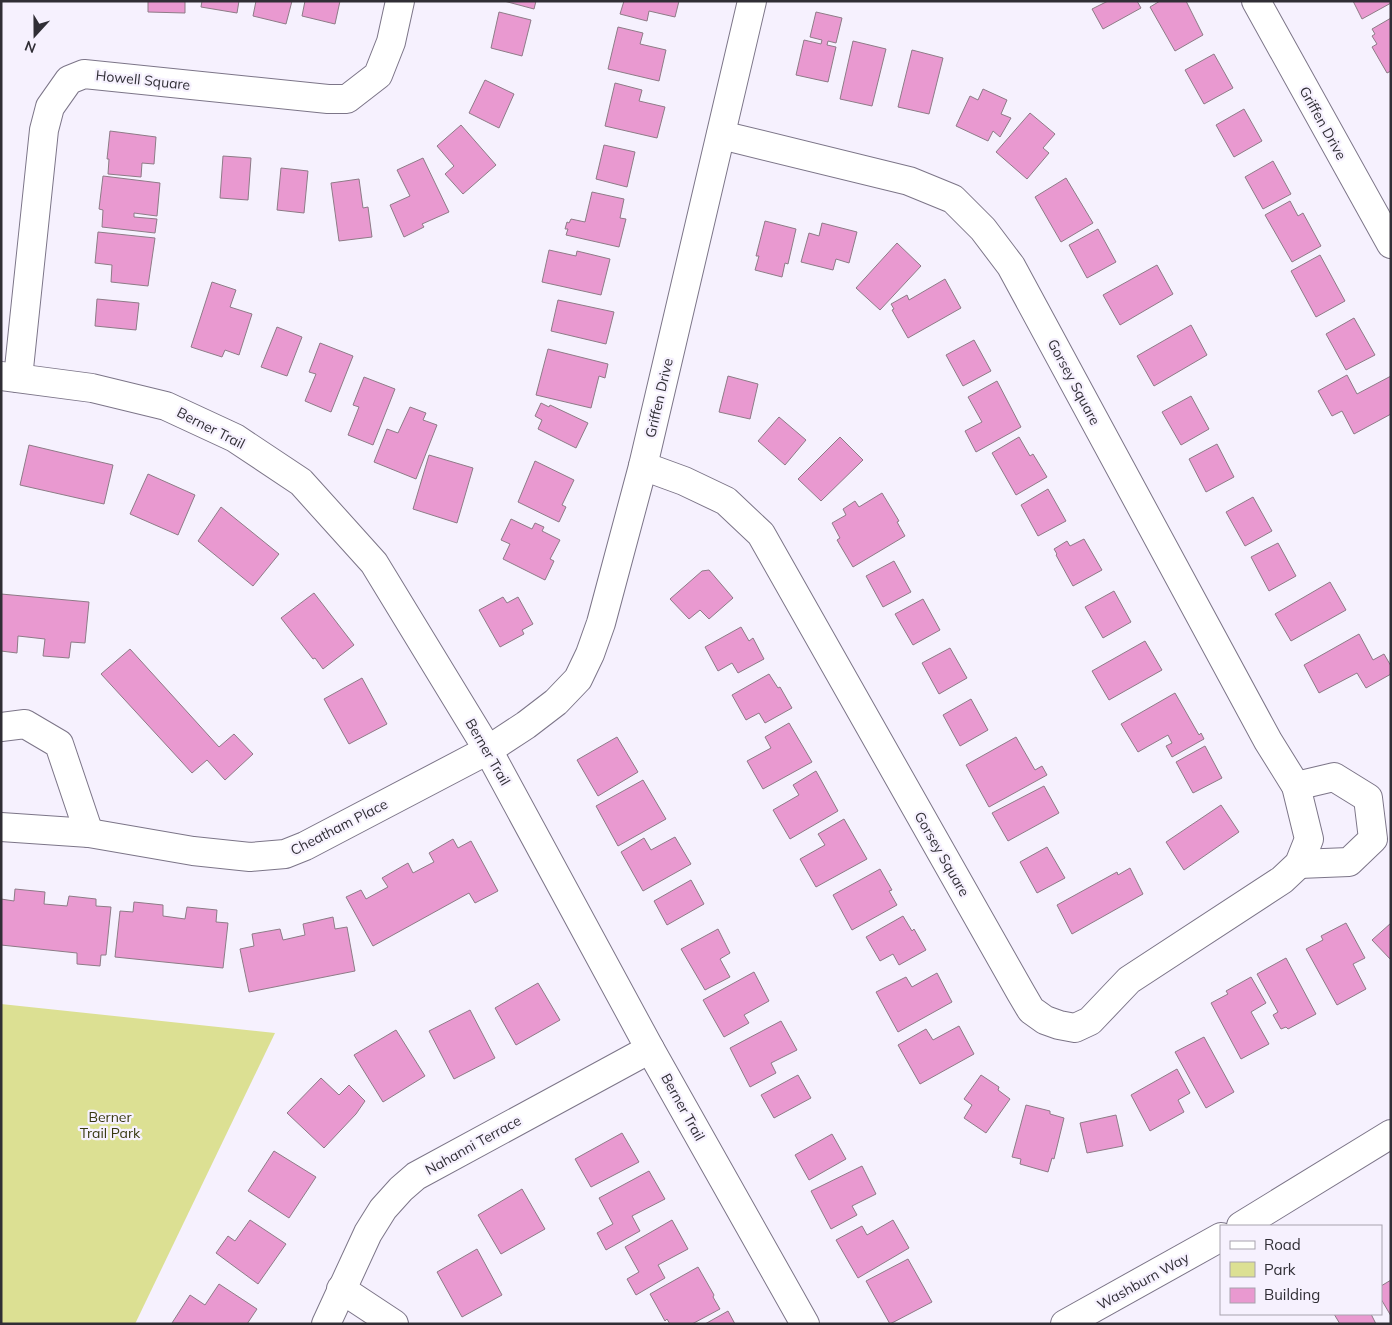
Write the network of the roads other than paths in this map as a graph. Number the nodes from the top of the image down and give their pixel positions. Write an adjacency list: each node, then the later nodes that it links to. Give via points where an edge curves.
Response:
1 (400, 1): 6 (street, Howell Square, via 391,42 378,75 346,99 84,74 69,80 50,107 44,130)
2 (752, 1): 4 (street, Griffen Drive)
3 (1256, 1): 5 (street, Griffen Drive)
4 (721, 134): 7 (street, Griffen Drive); 10 (street, Gorsey Square, via 909,181 953,199 983,229 1011,266 1268,741)
5 (1391, 244)
6 (10, 377): 9 (street, Berner Trail, via 92,388 166,406 234,438 301,482 374,563)
7 (643, 466): 9 (street, Griffen Drive, via 601,623 578,679 556,702); 13 (street, Gorsey Square, via 726,501 761,534 1021,993 1031,1010 1044,1020 1075,1028 1090,1021 1129,980 1282,880)
8 (1, 727): 12 (street, via 25,724 58,744)
9 (488, 750): 12 (street, Cheatham Place, via 285,854 250,857); 14 (street, Berner Trail)
10 (1296, 786): 13 (street, Gorsey Square, via 1309,839); 13 (street, via 1334,777 1368,798 1373,839 1349,862)
11 (1, 827): 12 (street, Cheatham Place)
12 (89, 834)
13 (1298, 864)
14 (650, 1049): 18 (street, Nahanni Terrace, via 416,1176 383,1209); 21 (street, Berner Trail)
15 (1391, 1134): 16 (street)
16 (1243, 1225)
17 (1220, 1238): 22 (street, Washburn Way)
18 (341, 1289): 19 (street, Nahanni Terrace); 20 (street)
19 (326, 1324)
20 (394, 1324)
21 (805, 1324)
22 (1066, 1324)

